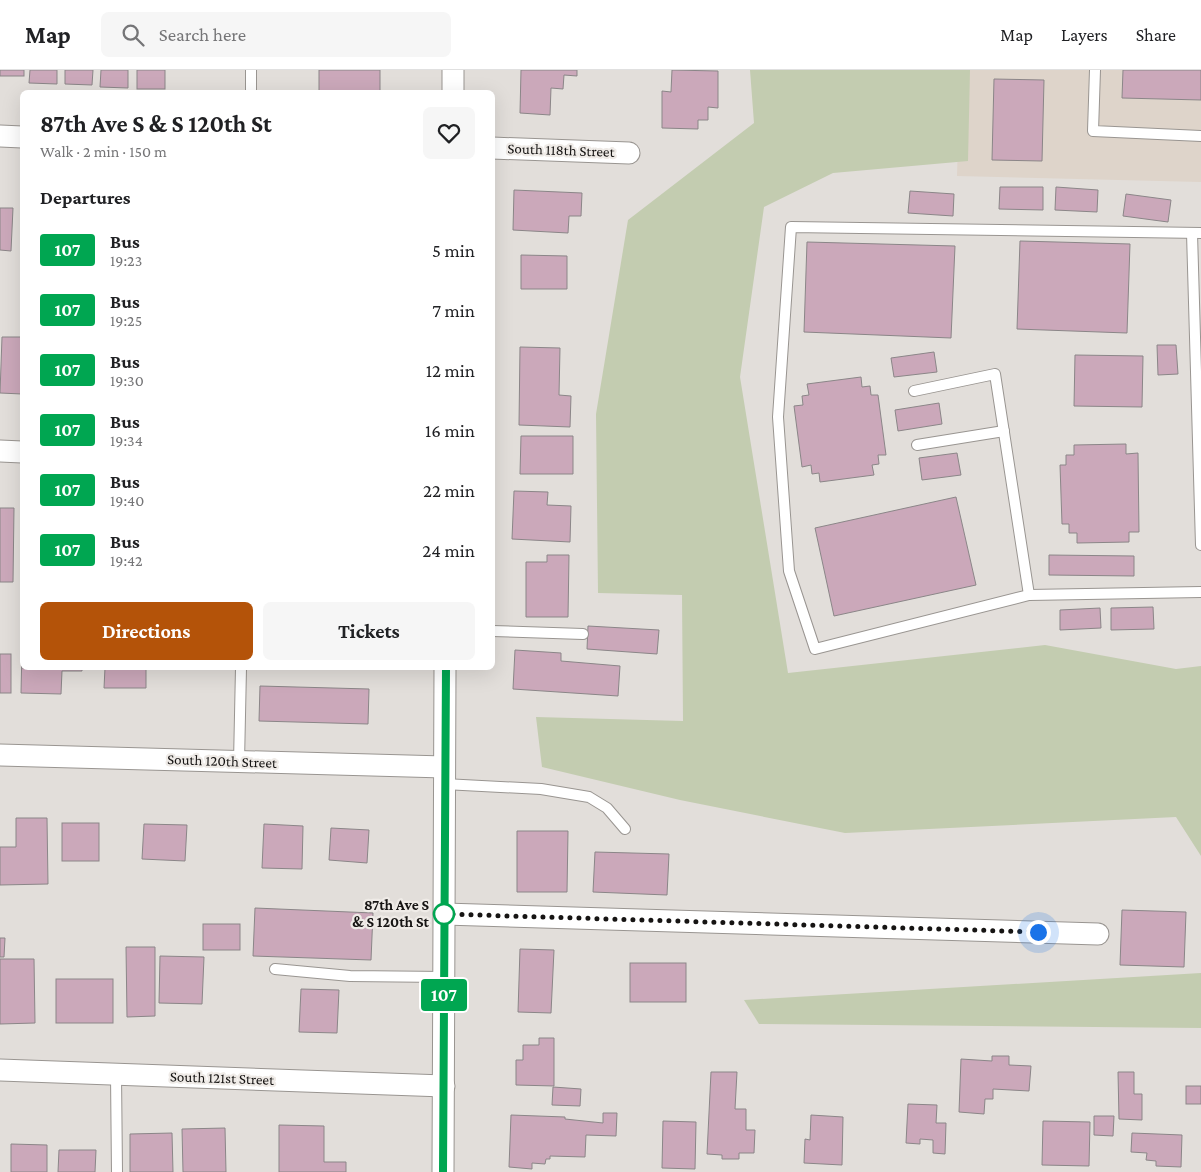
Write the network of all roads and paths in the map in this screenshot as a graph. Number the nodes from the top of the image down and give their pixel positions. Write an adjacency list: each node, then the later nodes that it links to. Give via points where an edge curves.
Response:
1 (252, 70): 4 (lane)
2 (453, 70): 5 (street)
3 (1095, 70): 7 (lane, via 1093,131)
4 (251, 90)
5 (453, 90)
6 (0, 136): 8 (street)
7 (1201, 136)
8 (20, 137)
9 (495, 148): 10 (street, South 118th Street)
10 (629, 153)
11 (1196, 233): 12 (lane); 20 (lane, via 792,227 778,417 788,571 815,649)
12 (1197, 279): 18 (lane)
13 (914, 391): 14 (lane, via 995,374)
14 (1004, 431): 15 (lane); 20 (lane)
15 (917, 445)
16 (0, 451): 17 (street)
17 (20, 452)
18 (1201, 545)
19 (1201, 592): 20 (lane)
20 (1029, 594)
21 (495, 631): 22 (lane)
22 (583, 634)
23 (241, 670): 26 (lane)
24 (446, 670): 27 (street)
25 (0, 755): 26 (street, South 120th Street)
26 (239, 762): 27 (street, South 120th Street)
27 (444, 776): 28 (lane, via 590,797 607,808); 29 (street)
28 (624, 829)
29 (444, 914): 30 (street); 32 (street)
30 (1098, 934)
31 (275, 969): 32 (lane, via 350,976)
32 (444, 977): 35 (street)
33 (0, 1070): 34 (street, South 121st Street)
34 (116, 1075): 35 (street, South 121st Street); 36 (lane)
35 (444, 1086): 37 (street)
36 (117, 1172)
37 (443, 1172)

